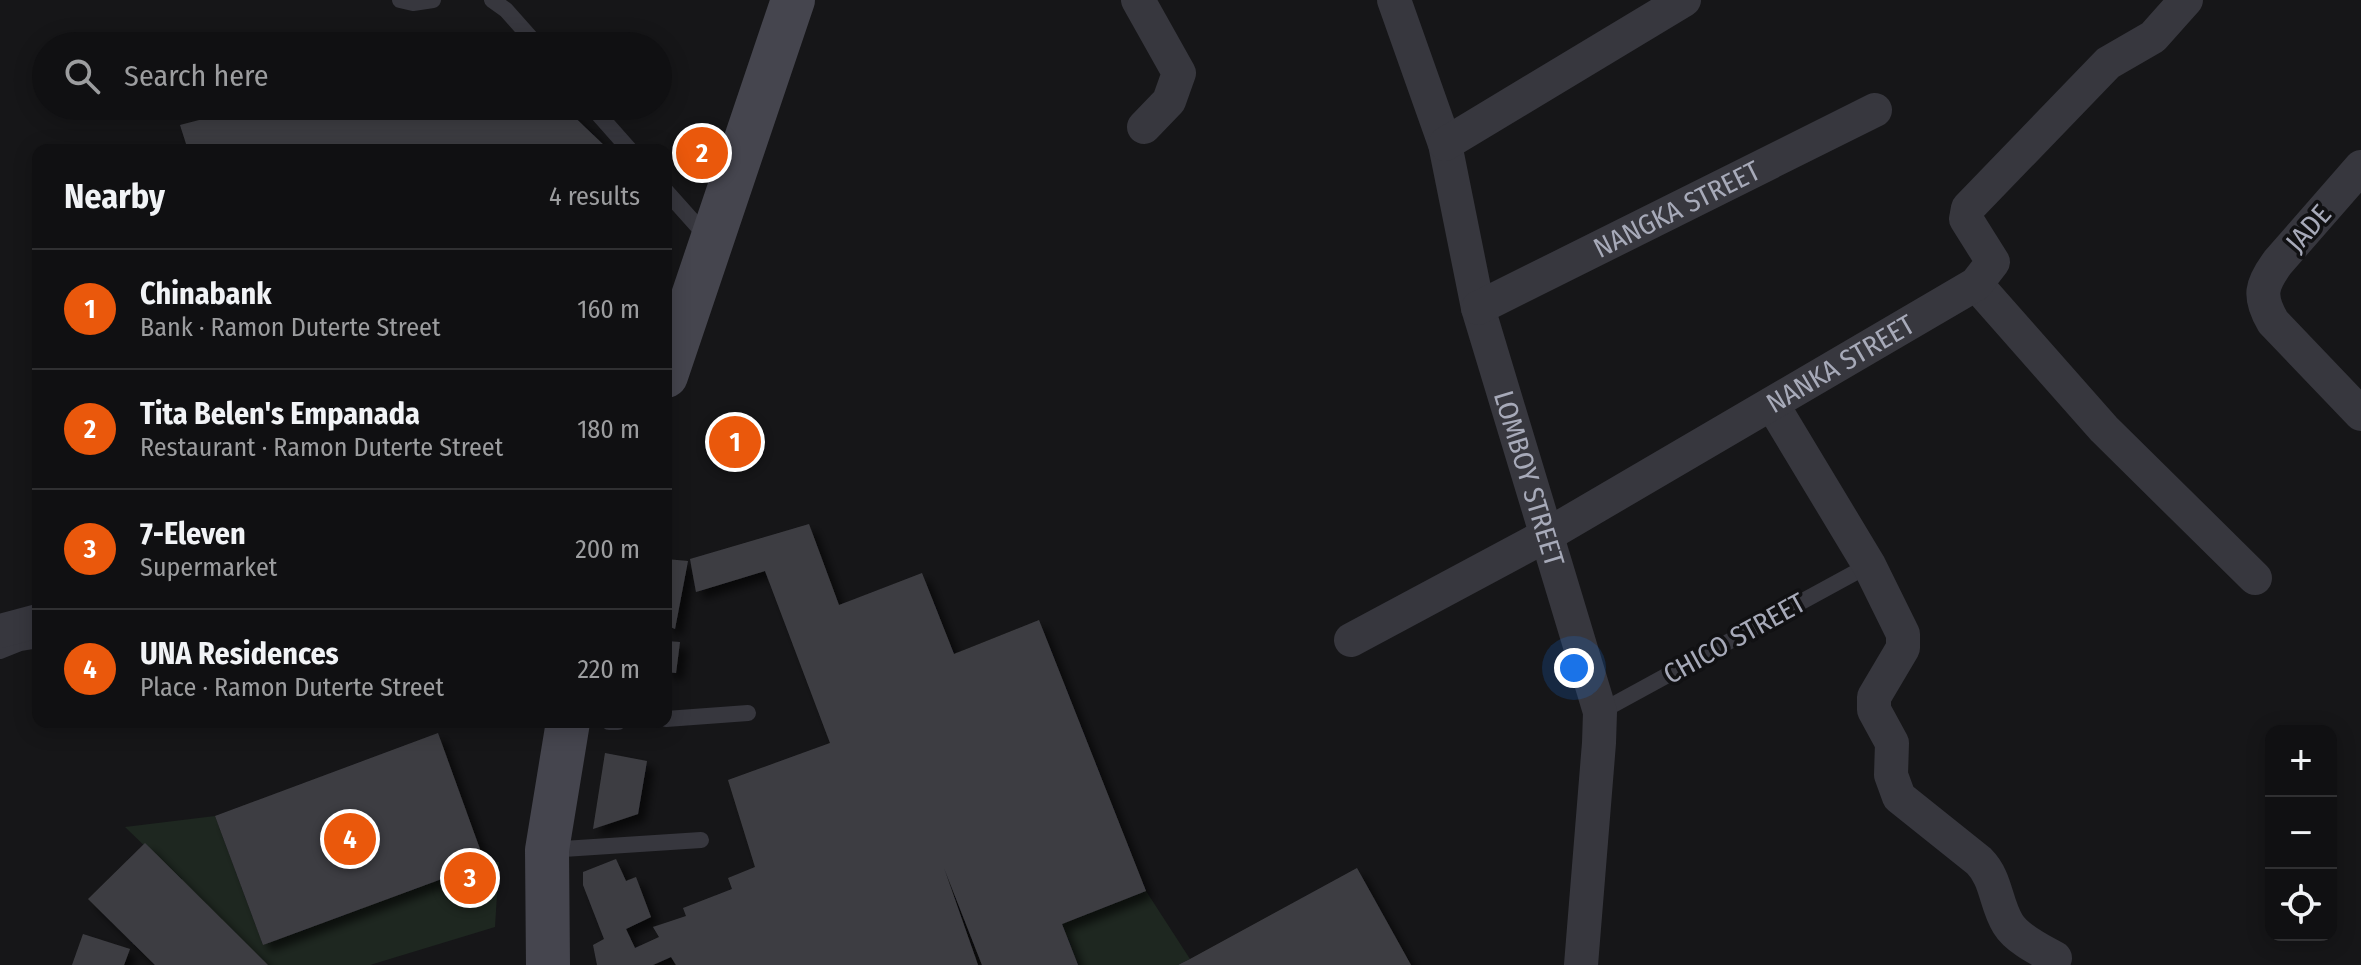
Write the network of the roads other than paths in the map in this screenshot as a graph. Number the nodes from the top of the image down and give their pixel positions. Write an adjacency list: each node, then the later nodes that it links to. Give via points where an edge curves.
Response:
1 (400, 0): 2 (lane)
2 (433, 0)
3 (492, 0): 9 (lane)
4 (793, 0): 17 (main road)
5 (1138, 0): 12 (street, via 1179,73 1169,101)
6 (1394, 0): 14 (street, LOMBOY STREET)
7 (1684, 0): 14 (street)
8 (2186, 0): 18 (street, via 2153,37 2108,63 1968,208 1966,219 1993,262)
9 (526, 32)
10 (1875, 110): 19 (street, NANGKA STREET)
11 (603, 120): 13 (lane)
12 (1144, 127)
13 (625, 144)
14 (1445, 144): 19 (street, LOMBOY STREET)
15 (2361, 167): 22 (street, JADE, via 2278,262 2262,293 2273,322)
16 (672, 198): 17 (lane)
17 (712, 242): 20 (main road)
18 (1976, 284): 23 (street, NANKA STREET); 26 (street, via 2104,429)
19 (1478, 308): 24 (street, LOMBOY STREET)
20 (677, 312): 21 (main road)
21 (672, 341)
22 (2355, 394)
23 (1772, 404): 24 (street, NANKA STREET); 25 (street)
24 (1547, 535): 29 (street, NANKA STREET); 32 (street, LOMBOY STREET)
25 (1869, 565): 32 (lane, CHICO STREET); 38 (street, via 1903,634 1903,648 1874,697 1874,710 1892,743 1891,775 1899,797 1990,872 2008,926)
26 (2255, 578)
27 (32, 623): 28 (street)
28 (0, 631)
29 (1351, 640)
30 (32, 641): 31 (lane)
31 (0, 651)
32 (1600, 712): 40 (street, LOMBOY STREET)
33 (748, 713): 34 (lane)
34 (672, 719)
35 (567, 728): 37 (main road)
36 (701, 840): 37 (lane)
37 (547, 850): 39 (main road)
38 (2055, 958)
39 (548, 965)
40 (1581, 965)

